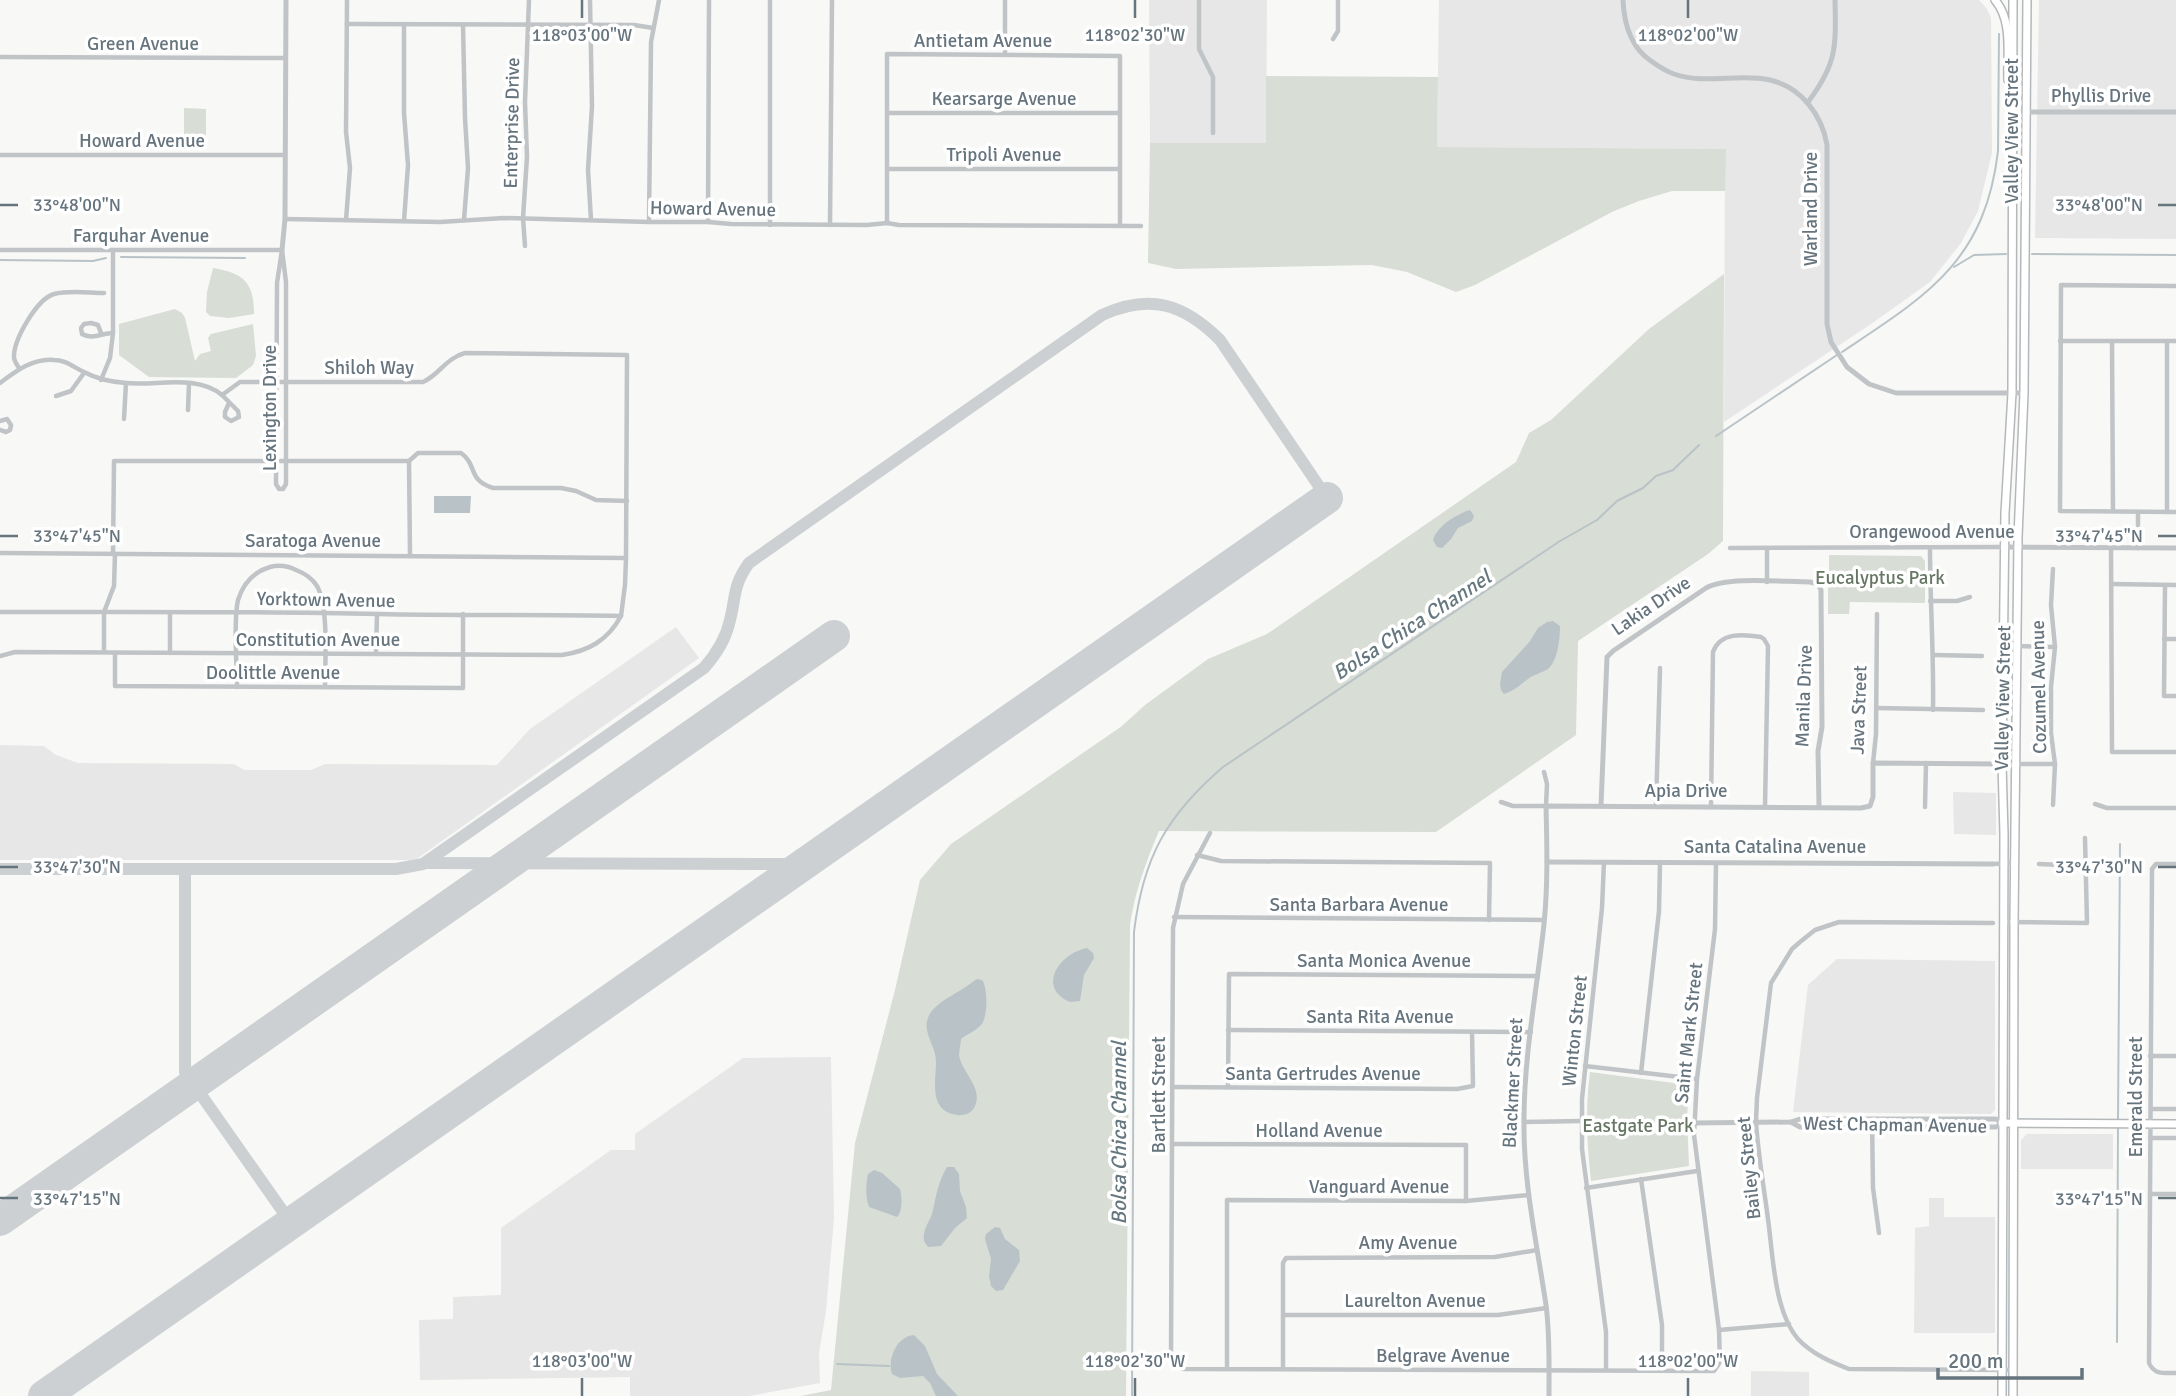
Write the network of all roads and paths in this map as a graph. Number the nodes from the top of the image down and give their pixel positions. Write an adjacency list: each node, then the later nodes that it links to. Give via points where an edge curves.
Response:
1 (286, 0): 26 (street, Lexington Drive)
2 (347, 0): 17 (street)
3 (529, 0): 20 (street, Enterprise Drive)
4 (590, 0): 21 (street)
5 (659, 0): 22 (street)
6 (709, 0): 45 (street)
7 (770, 0): 47 (street)
8 (832, 0): 48 (street)
9 (1005, 0): 24 (street)
10 (1199, 0): 33 (street, via 1199,52 1213,77)
11 (1338, 0): 23 (street, via 1338,31)
12 (1623, 0): 27 (street, Warland Drive, via 1632,40 1645,57 1665,70 1690,78 1773,80)
13 (1835, 0): 27 (street, via 1834,56)
14 (1995, 0): 28 (main road, via 2007,23)
15 (2013, 0): 28 (main road, Valley View Street)
16 (2027, 0): 29 (main road, Valley View Street)
17 (347, 24): 18 (street); 40 (street, via 350,168)
18 (404, 24): 19 (street); 43 (street, via 408,166)
19 (463, 24): 20 (street); 41 (street, via 468,168)
20 (528, 25): 21 (street); 38 (street, Enterprise Drive)
21 (590, 25): 22 (street); 42 (street)
22 (653, 28): 44 (street)
23 (1333, 39)
24 (1005, 55): 31 (street, Antietam Avenue, via 887,54); 32 (street, Antietam Avenue, via 1120,56)
25 (0, 57): 26 (street, Green Avenue)
26 (285, 58): 35 (street, Lexington Drive)
27 (1808, 102): 71 (street, Warland Drive, via 1823,125 1827,145 1827,324 1836,352 1869,384 1896,394)
28 (2012, 106): 71 (main road, Valley View Street)
29 (2026, 112): 30 (street, Phyllis Drive); 72 (main road, Valley View Street)
30 (2176, 112)
31 (888, 113): 32 (street, Kearsarge Avenue); 36 (street)
32 (1120, 113): 37 (street)
33 (1213, 133)
34 (0, 155): 35 (street, Howard Avenue)
35 (285, 155): 39 (street, Lexington Drive)
36 (888, 169): 37 (street, Tripoli Avenue); 46 (street)
37 (1120, 169): 49 (street)
38 (523, 218): 41 (street, Howard Avenue); 42 (street, Howard Avenue); 51 (street, Enterprise Drive)
39 (285, 219): 40 (street, Howard Avenue); 54 (street, Lexington Drive)
40 (346, 220): 43 (street, Howard Avenue)
41 (464, 220): 43 (street, Howard Avenue)
42 (591, 220): 44 (street, Howard Avenue)
43 (404, 221)
44 (649, 222): 45 (street, Howard Avenue)
45 (708, 222): 47 (street, Howard Avenue)
46 (887, 223): 48 (street, Howard Avenue); 49 (street, Howard Avenue)
47 (770, 225): 48 (street, Howard Avenue)
48 (830, 225)
49 (1120, 226): 50 (street, Howard Avenue)
50 (1141, 226)
51 (525, 246)
52 (0, 250): 53 (street, Farquhar Avenue)
53 (113, 250): 54 (street, Farquhar Avenue); 58 (street)
54 (282, 250): 66 (street, Lexington Drive, via 277,283); 67 (street, Lexington Drive)
55 (2176, 286): 59 (street, via 2061,285)
56 (104, 293): 63 (street, via 45,298 16,343 14,360)
57 (101, 334): 57 (street, via 88,337 81,328 98,325); 58 (street)
58 (113, 334): 65 (street)
59 (2060, 341): 60 (street); 84 (street, via 2060,511)
60 (2112, 341): 61 (street); 84 (street)
61 (2167, 341): 62 (street); 86 (street)
62 (2176, 341)
63 (19, 368): 64 (street, via 52,359 66,361); 68 (street)
64 (84, 373): 65 (street); 74 (street, via 71,391)
65 (101, 380): 69 (street)
66 (277, 382): 67 (street, Shiloh Way); 73 (street, Shiloh Way, via 240,382); 80 (street, Lexington Drive)
67 (286, 382): 81 (street, Lexington Drive); 83 (street, Shiloh Way, via 423,382 465,353 627,355)
68 (0, 383)
69 (126, 383): 70 (street); 77 (street)
70 (189, 383): 73 (street, via 213,388); 76 (street)
71 (2012, 393): 72 (street, Warland Drive); 88 (main road, Valley View Street)
72 (2024, 393): 89 (main road, Valley View Street)
73 (222, 395): 75 (street)
74 (57, 396)
75 (229, 403)
76 (188, 410)
77 (124, 419)
78 (0, 421): 79 (street, via 6,419 11,425 6,432)
79 (0, 430)
80 (276, 461): 81 (street); 81 (street, Lexington Drive, via 279,489 286,484); 97 (street, via 114,461)
81 (286, 461): 82 (street)
82 (409, 461): 83 (street, via 418,453 461,453 477,480 493,488 561,488 596,500); 99 (street)
83 (627, 501): 100 (street, Shiloh Way)
84 (2113, 511): 85 (street)
85 (2138, 512): 86 (street); 93 (street)
86 (2167, 512): 87 (street)
87 (2176, 512)
88 (2005, 547): 89 (street, Orangewood Avenue); 95 (street, Orangewood Avenue); 143 (main road, Valley View Street)
89 (2018, 547): 90 (street, Orangewood Avenue); 121 (main road, Valley View Street)
90 (2111, 547): 93 (street, Orangewood Avenue); 104 (street)
91 (1730, 548): 92 (street, Orangewood Avenue)
92 (1767, 548): 95 (street, Orangewood Avenue); 103 (street)
93 (2138, 548): 94 (street, Orangewood Avenue)
94 (2176, 548)
95 (1930, 549): 109 (street)
96 (0, 553): 97 (street, Saratoga Avenue)
97 (114, 554): 98 (street, Saratoga Avenue); 111 (street, via 114,586)
98 (282, 555): 99 (street, Saratoga Avenue); 101 (street)
99 (410, 555): 100 (street, Saratoga Avenue)
100 (626, 558): 118 (street, Shiloh Way)
101 (282, 566): 112 (street, via 312,579); 114 (street, via 248,579)
102 (2053, 569): 122 (street, Cozumel Avenue)
103 (1767, 582): 107 (street, Lakia Drive, via 1811,582); 151 (street, Lakia Drive, via 1712,585 1607,657)
104 (2111, 584): 105 (street); 140 (street, via 2112,752)
105 (2165, 585): 106 (street); 119 (street)
106 (2176, 585)
107 (1820, 587): 156 (street, Manila Drive)
108 (1970, 597): 109 (street)
109 (1930, 601): 130 (street)
110 (0, 612): 111 (street, Yorktown Avenue)
111 (104, 612): 113 (street, Yorktown Avenue); 123 (street)
112 (324, 612): 114 (street, Yorktown Avenue); 115 (street, Yorktown Avenue); 127 (street)
113 (170, 613): 114 (street, Yorktown Avenue); 125 (street)
114 (236, 613): 126 (street)
115 (377, 614): 116 (street, Yorktown Avenue); 128 (street)
116 (463, 614): 118 (street, Yorktown Avenue); 129 (street)
117 (1877, 614): 137 (street, Java Street)
118 (621, 615): 129 (street, Constitution Avenue, via 603,639 579,652)
119 (2164, 639): 120 (street); 136 (street, via 2164,696)
120 (2176, 639)
121 (2016, 646): 122 (street); 144 (main road, Valley View Street)
122 (2055, 647): 145 (street, Cozumel Avenue, via 2051,687)
123 (104, 653): 124 (street, Constitution Avenue); 131 (street, Constitution Avenue, via 15,652)
124 (115, 653): 125 (street, Constitution Avenue); 134 (street, Doolittle Avenue, via 115,686)
125 (170, 653): 126 (street, Constitution Avenue)
126 (237, 653): 127 (street, Constitution Avenue); 134 (street)
127 (325, 654): 128 (street, Constitution Avenue); 135 (street)
128 (376, 654): 129 (street, Constitution Avenue)
129 (463, 655): 135 (street, Doolittle Avenue, via 463,688)
130 (1934, 655): 132 (street); 138 (street)
131 (0, 656)
132 (1982, 656)
133 (1660, 668): 153 (street)
134 (237, 687): 135 (street, Doolittle Avenue)
135 (325, 687)
136 (2176, 696)
137 (1876, 708): 138 (street); 141 (street, Java Street)
138 (1933, 710): 139 (street)
139 (1983, 710)
140 (2176, 752)
141 (1873, 763): 142 (street); 152 (street, Java Street)
142 (1926, 763): 143 (street); 157 (street)
143 (2002, 764): 144 (street); 166 (main road, Valley View Street)
144 (2015, 764): 145 (street); 167 (main road, Valley View Street)
145 (2054, 764): 149 (street, Cozumel Avenue)
146 (1544, 772): 150 (street, Blackmer Street)
147 (1502, 802): 150 (street, Apia Drive)
148 (2095, 804): 158 (street)
149 (2053, 805)
150 (1546, 806): 151 (street, Apia Drive); 162 (street, Blackmer Street)
151 (1601, 806): 153 (street, Apia Drive)
152 (1870, 806): 156 (street, Apia Drive)
153 (1656, 807): 154 (street, Apia Drive)
154 (1711, 807): 155 (street, Apia Drive); 155 (street, via 1713,658 1715,647 1728,636 1756,636 1768,646)
155 (1765, 807): 156 (street, Apia Drive)
156 (1819, 807)
157 (1925, 807)
158 (2176, 808)
159 (1210, 833): 161 (street, Bartlett Street)
160 (2085, 838): 171 (street)
161 (1197, 855): 172 (street, Bartlett Street); 173 (street, via 1221,861 1490,863)
162 (1547, 862): 163 (street, Santa Catalina Avenue); 174 (street, Blackmer Street)
163 (1604, 862): 164 (street, Santa Catalina Avenue); 187 (street, Winton Street)
164 (1660, 862): 165 (street, Santa Catalina Avenue); 188 (street)
165 (1716, 863): 168 (street, Santa Catalina Avenue); 189 (street, Saint Mark Street, via 1715,929)
166 (2003, 863): 167 (street, Santa Catalina Avenue); 168 (street, Santa Catalina Avenue); 175 (main road, Valley View Street)
167 (2014, 863): 176 (main road, Valley View Street)
168 (1993, 864)
169 (2039, 864): 171 (street)
170 (2176, 864): 185 (street, Emerald Street, via 2156,864 2152,869)
171 (2086, 866): 176 (street, via 2087,923)
172 (1174, 918): 173 (street, Santa Barbara Avenue); 190 (street, Bartlett Street)
173 (1489, 920): 174 (street, Santa Barbara Avenue)
174 (1544, 920): 178 (street, Blackmer Street)
175 (2003, 922): 176 (street); 179 (main road, Valley View Street)
176 (2014, 922): 181 (main road, Valley View Street)
177 (1993, 923): 197 (street, Bailey Street, via 1839,922 1815,930 1800,942 1771,983)
178 (1538, 976): 182 (street, Santa Monica Avenue, via 1229,974); 184 (street, Blackmer Street)
179 (2002, 1001): 180 (main road, Valley View Street); 181 (main road)
180 (2002, 1013): 181 (main road); 200 (main road, Valley View Street)
181 (2013, 1017): 201 (main road, Valley View Street)
182 (1228, 1030): 183 (street, Santa Rita Avenue); 191 (street)
183 (1472, 1032): 184 (street, Santa Rita Avenue); 191 (street, Santa Gertrudes Avenue, via 1473,1086)
184 (1531, 1032): 196 (street, Blackmer Street)
185 (2150, 1056): 186 (street); 192 (street, Emerald Street)
186 (2176, 1056)
187 (1586, 1066): 188 (street); 195 (street, Winton Street)
188 (1641, 1073): 189 (street)
189 (1698, 1079): 199 (street, Saint Mark Street)
190 (1173, 1087): 191 (street, Santa Gertrudes Avenue); 207 (street, Bartlett Street)
191 (1228, 1087)
192 (2151, 1109): 193 (street); 202 (street, Emerald Street)
193 (2176, 1109)
194 (1872, 1119): 198 (street, West Chapman Avenue); 200 (street, West Chapman Avenue, via 1996,1119); 204 (street)
195 (1582, 1121): 196 (street); 210 (street, Winton Street)
196 (1524, 1122): 213 (street, Blackmer Street)
197 (1756, 1122): 198 (street); 199 (street); 221 (street, Bailey Street, via 1778,1291)
198 (1791, 1122): 204 (street, West Chapman Avenue, via 1800,1127)
199 (1694, 1123): 208 (street, Saint Mark Street)
200 (2002, 1123): 201 (main road, West Chapman Avenue); 204 (street, West Chapman Avenue, via 1996,1127); 217 (main road, Valley View Street)
201 (2013, 1123): 202 (main road, West Chapman Avenue); 218 (main road, Valley View Street)
202 (2151, 1124): 203 (main road, West Chapman Avenue); 205 (street, Emerald Street)
203 (2176, 1124)
204 (1872, 1126): 215 (street, via 1872,1188)
205 (2150, 1138): 206 (street); 211 (street, Emerald Street)
206 (2176, 1138)
207 (1172, 1144): 214 (street, Holland Avenue, via 1466,1145); 223 (street, Bartlett Street)
208 (1697, 1171): 209 (street); 222 (street, Saint Mark Street)
209 (1641, 1180): 210 (street); 229 (street, via 1662,1325)
210 (1586, 1188): 228 (street, Winton Street, via 1606,1332)
211 (2150, 1194): 212 (street); 232 (street, Emerald Street, via 2149,1363 2161,1373)
212 (2176, 1194)
213 (1529, 1195): 214 (street, Vanguard Avenue); 216 (street, Blackmer Street)
214 (1466, 1201): 224 (street, Vanguard Avenue, via 1227,1200)
215 (1879, 1233)
216 (1537, 1250): 219 (street, Blackmer Street); 220 (street, Amy Avenue, via 1495,1257 1286,1258)
217 (2002, 1278): 218 (main road); 226 (main road, Valley View Street)
218 (2012, 1278): 230 (main road, Valley View Street)
219 (1546, 1308): 220 (street, Laurelton Avenue, via 1498,1315); 227 (street, Blackmer Street)
220 (1283, 1315): 225 (street)
221 (1789, 1324): 222 (street); 226 (street, Bailey Street, via 1810,1350 1849,1369)
222 (1719, 1330): 231 (street, Saint Mark Street, via 1720,1362)
223 (1173, 1365): 224 (street, Belgrave Avenue)
224 (1227, 1369): 225 (street, Belgrave Avenue)
225 (1283, 1369): 227 (street, Belgrave Avenue)
226 (2002, 1369): 230 (street); 234 (main road, Valley View Street)
227 (1549, 1370): 228 (street, Belgrave Avenue); 233 (street, Blackmer Street)
228 (1606, 1370): 229 (street, Belgrave Avenue)
229 (1662, 1370): 231 (street, Belgrave Avenue)
230 (2013, 1370): 235 (main road, Valley View Street)
231 (1714, 1371)
232 (2176, 1373)
233 (1549, 1396)
234 (2002, 1396)
235 (2013, 1396)

